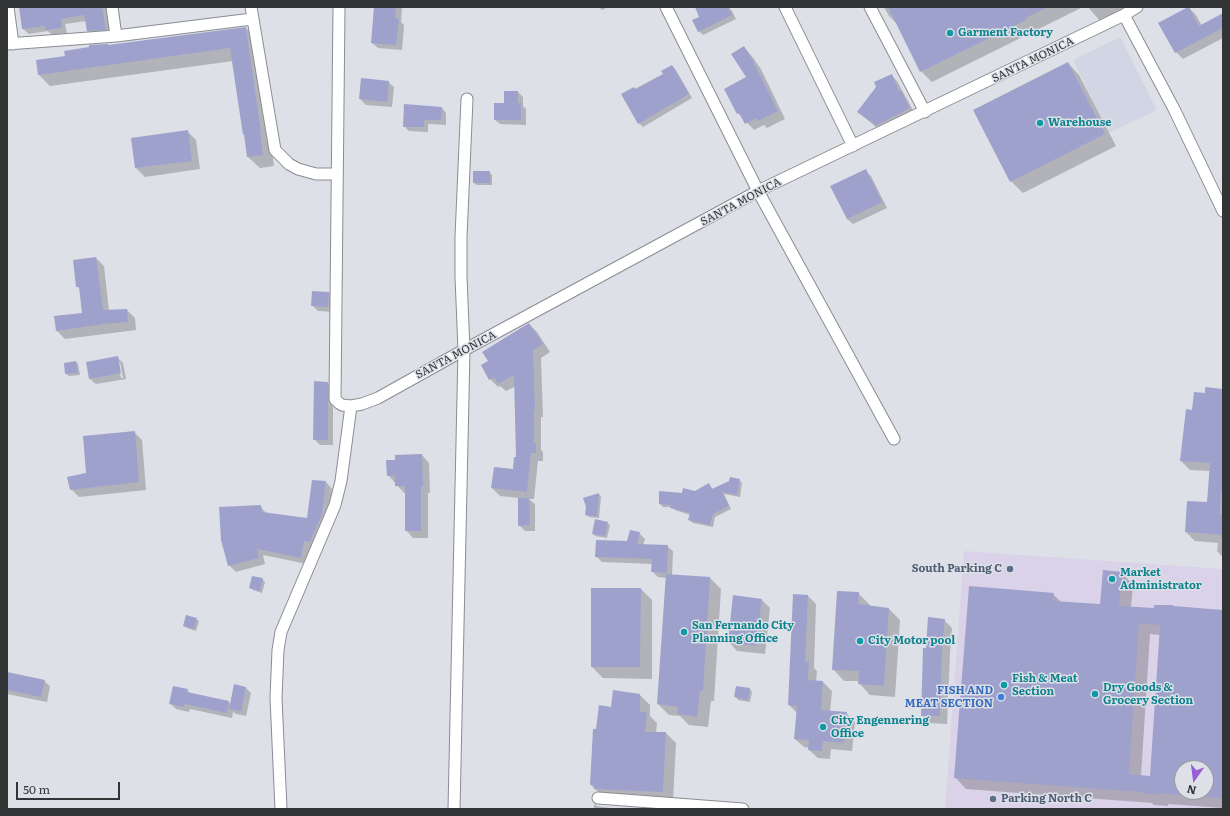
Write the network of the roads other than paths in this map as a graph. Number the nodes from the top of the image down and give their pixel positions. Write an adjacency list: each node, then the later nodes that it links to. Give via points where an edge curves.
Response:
1 (8, 7): 12 (street)
2 (112, 7): 11 (street)
3 (251, 7): 10 (street)
4 (339, 7): 16 (street)
5 (666, 7): 17 (street)
6 (785, 7): 15 (street)
7 (870, 7): 14 (street)
8 (1137, 7): 9 (street, SANTA MONICA)
9 (1124, 15): 14 (street, SANTA MONICA); 18 (street, via 1174,109)
10 (252, 19): 11 (street); 16 (street, via 275,150 298,169 316,174)
11 (116, 36): 12 (street)
12 (10, 44)
13 (467, 99): 19 (street, via 461,277)
14 (925, 112): 15 (street, SANTA MONICA)
15 (854, 146): 17 (street, SANTA MONICA)
16 (336, 174): 20 (street, via 334,399 342,405)
17 (758, 191): 19 (street, SANTA MONICA); 21 (street)
18 (1223, 211)
19 (464, 350): 20 (street, SANTA MONICA, via 378,398); 24 (street)
20 (351, 406): 23 (street, via 341,481 335,505 281,632 276,698)
21 (894, 439)
22 (598, 798): 25 (street)
23 (281, 809)
24 (454, 809)
25 (743, 809)

